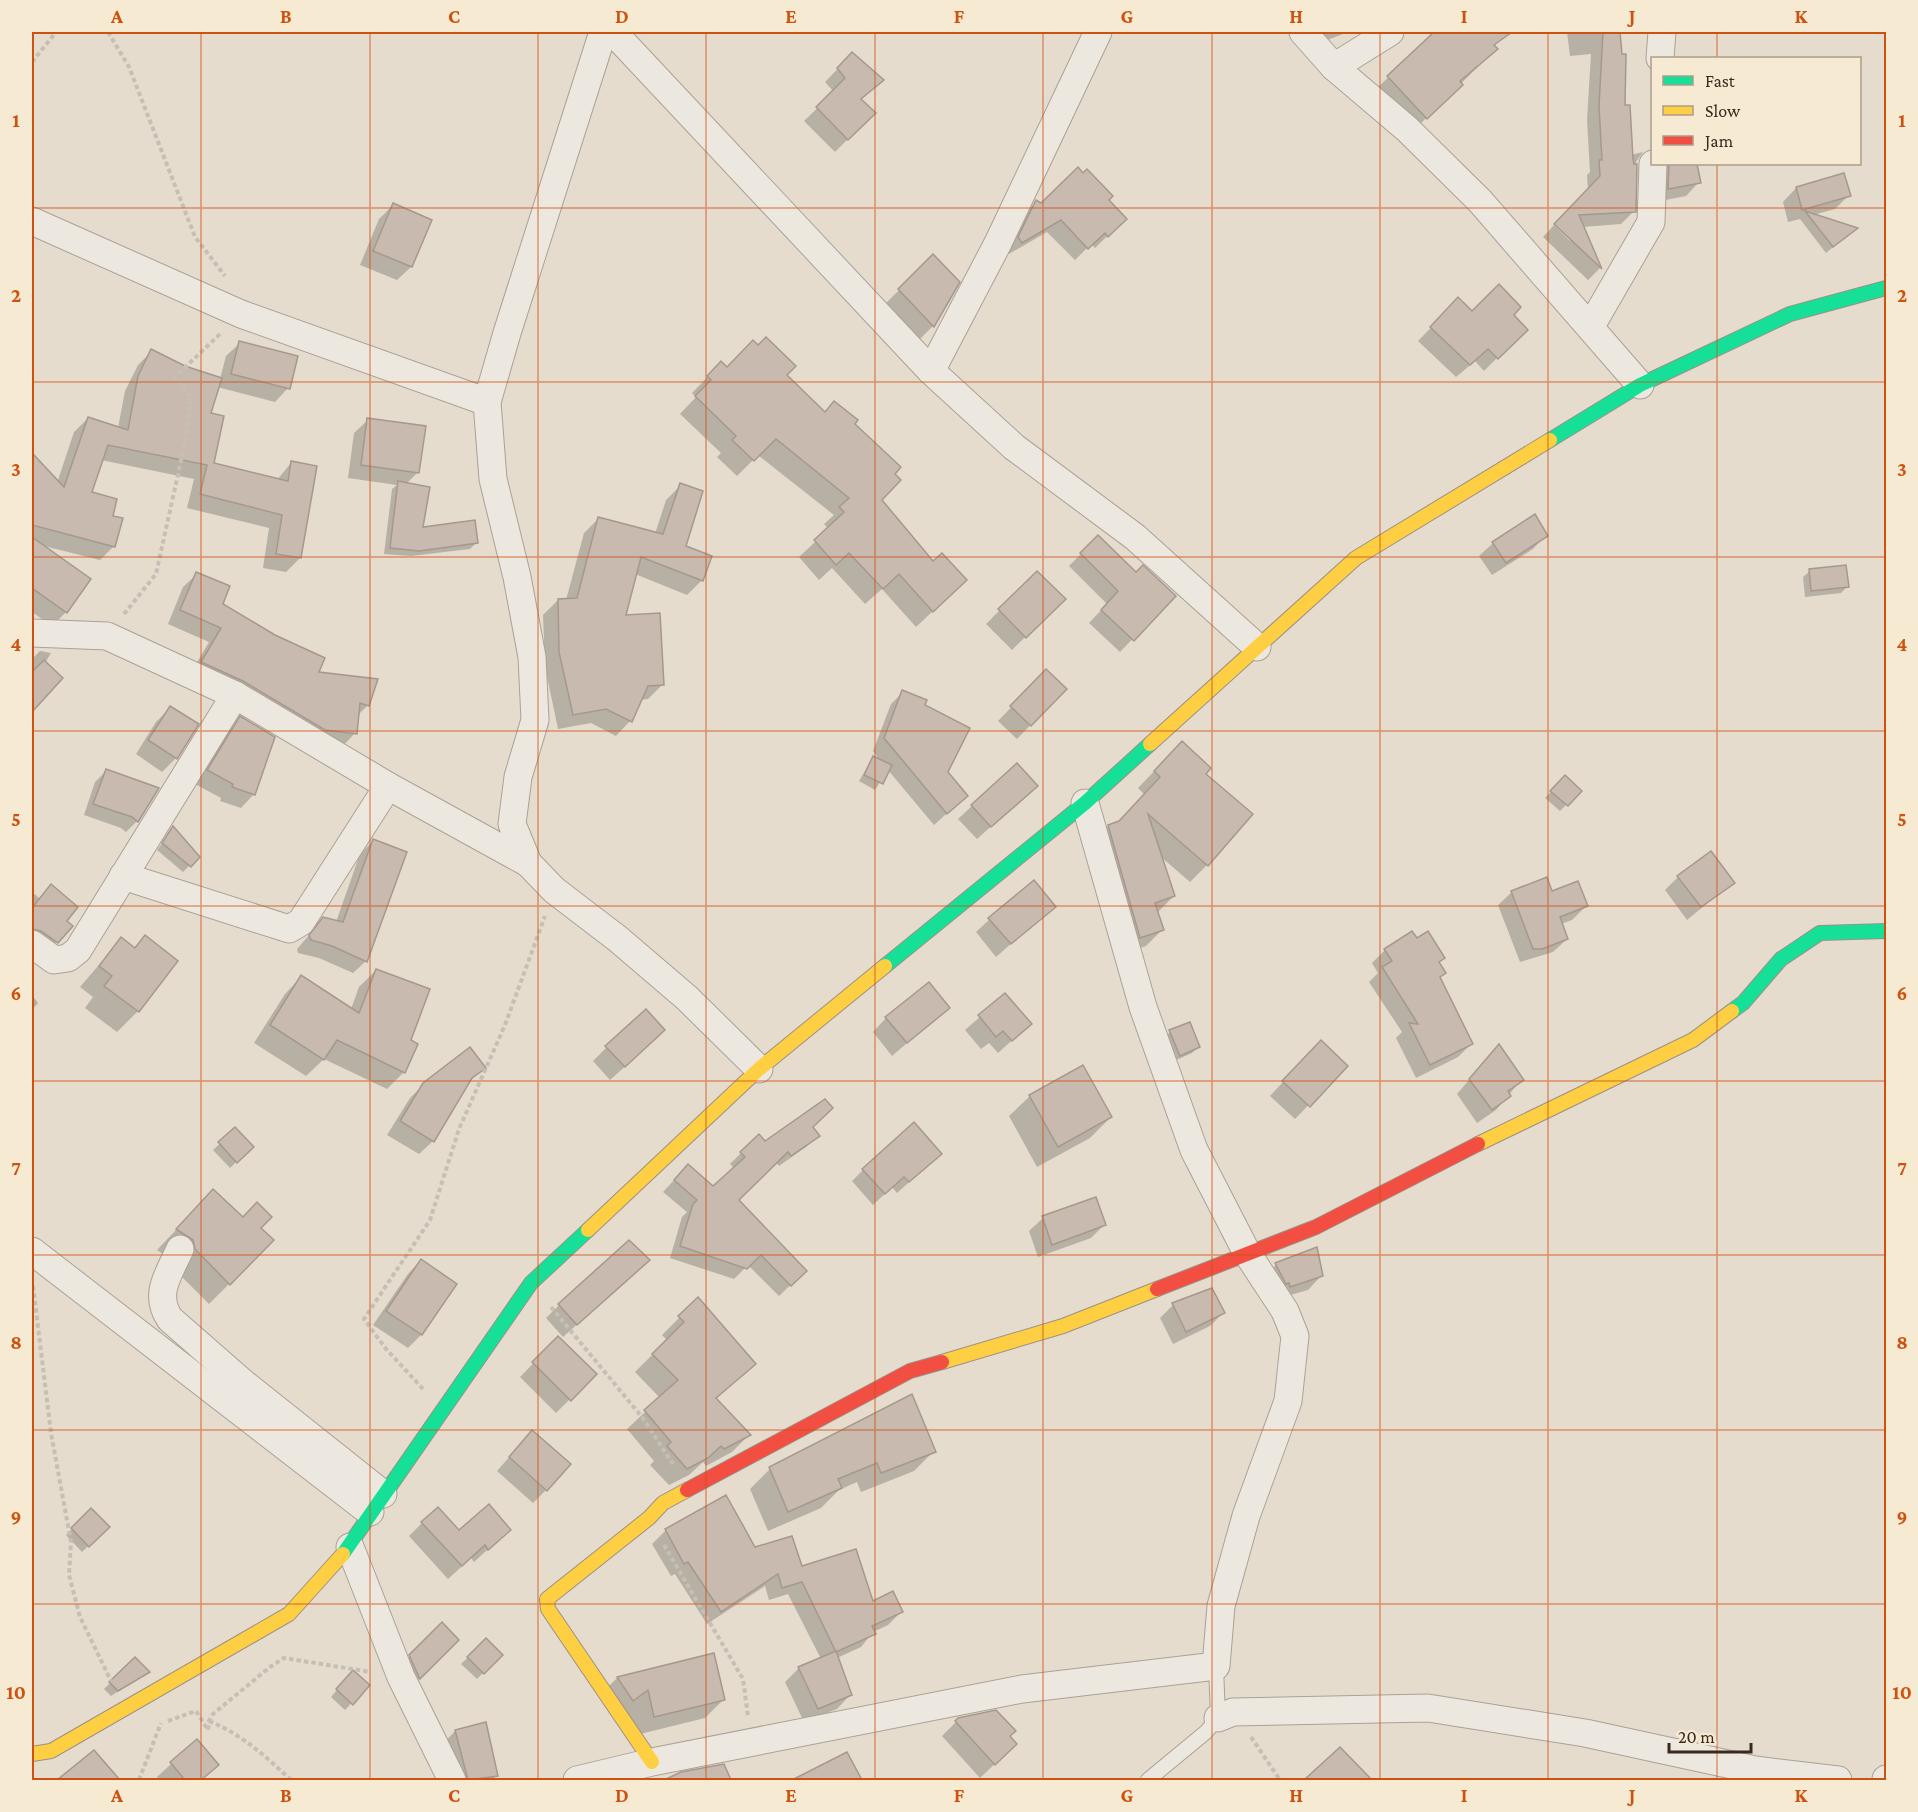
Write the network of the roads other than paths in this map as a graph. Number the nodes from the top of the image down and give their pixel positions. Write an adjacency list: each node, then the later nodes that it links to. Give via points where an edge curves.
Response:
1 (603, 32): 15 (street)
2 (613, 32): 13 (street)
3 (1098, 32): 13 (street, via 1003,233)
4 (1303, 32): 8 (street)
5 (1390, 32): 8 (street)
6 (1662, 32): 7 (street)
7 (1660, 57)
8 (1334, 67): 12 (street, via 1407,129 1480,201)
9 (1653, 165): 12 (street, via 1650,222)
10 (32, 221): 15 (street, via 241,314)
11 (1887, 288): 14 (street, via 1790,314)
12 (1591, 326): 14 (street)
13 (931, 370): 17 (street, via 1014,447 1135,537)
14 (1640, 385): 17 (street, via 1356,558)
15 (487, 402): 21 (street, via 493,479 532,657 534,720 518,777 512,824)
16 (32, 633): 18 (street, via 107,636)
17 (1257, 647): 20 (street)
18 (235, 694): 19 (street); 22 (street)
19 (388, 786): 21 (street); 22 (street, via 302,922 289,930)
20 (1084, 803): 25 (street); 28 (street, via 1143,1007 1194,1150)
21 (528, 863): 25 (street, via 554,890 687,998)
22 (123, 876): 24 (street, via 78,950 68,958 54,960)
23 (1887, 930): 28 (street, via 1820,933 1781,959 1743,1003 1693,1040 1538,1113 1316,1227)
24 (32, 944)
25 (759, 1070): 29 (street, via 531,1283)
26 (180, 1249): 29 (street, via 163,1289 162,1307 170,1319)
27 (32, 1251): 29 (street)
28 (1247, 1254): 31 (street, via 1285,1311 1295,1336 1288,1401 1246,1516 1224,1594); 34 (street, via 1063,1326 910,1371 663,1503 547,1599 548,1609)
29 (376, 1503): 30 (street)
30 (350, 1547): 33 (street, via 289,1614 51,1751); 35 (street, via 401,1677)
31 (1216, 1666): 32 (lane); 34 (street, via 1022,1689)
32 (1226, 1715): 37 (lane); 38 (street, via 1428,1708 1585,1733 1755,1770)
33 (32, 1754)
34 (652, 1762): 36 (street)
35 (452, 1780)
36 (577, 1780)
37 (1148, 1780)
38 (1838, 1780)

